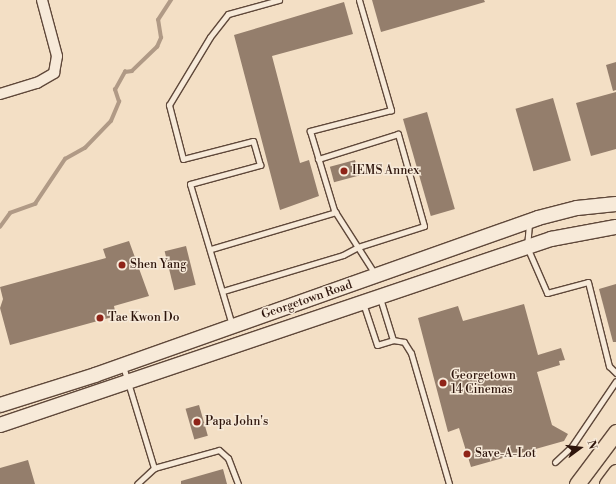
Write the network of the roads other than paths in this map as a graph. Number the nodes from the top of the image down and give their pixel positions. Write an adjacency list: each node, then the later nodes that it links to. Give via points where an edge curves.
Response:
1 (42, 0): 4 (street, via 57,56 54,73 37,83)
2 (279, 0): 12 (lane, via 228,14 210,37 169,105 183,159 253,141 260,165 190,184)
3 (359, 0): 5 (lane, via 391,110 310,131)
4 (0, 94)
5 (318, 159): 7 (lane); 10 (lane, via 398,134 424,226)
6 (616, 204): 8 (main road, Georgetown Road, via 577,208)
7 (336, 212): 10 (lane); 12 (lane)
8 (528, 219): 11 (lane); 13 (main road, Georgetown Road)
9 (616, 227): 11 (main road, Georgetown Road, via 572,233)
10 (358, 246): 13 (lane); 14 (lane, via 343,255)
11 (527, 247): 15 (main road, Georgetown Road); 20 (lane, via 547,293 588,282 609,366)
12 (211, 249): 14 (lane)
13 (375, 275): 17 (main road, Georgetown Road)
14 (223, 291): 17 (lane)
15 (379, 297): 16 (main road, Georgetown Road); 18 (lane)
16 (363, 303): 18 (lane, via 377,344); 22 (main road, Georgetown Road)
17 (232, 326): 19 (main road, Georgetown Road)
18 (393, 340): 31 (lane, via 404,342 411,353)
19 (123, 365): 22 (lane); 23 (main road, Georgetown Road)
20 (616, 374)
21 (616, 381): 26 (lane, via 572,446)
22 (128, 384): 24 (main road, Georgetown Road); 27 (lane)
23 (0, 405)
24 (0, 426)
25 (616, 432): 32 (main road)
26 (554, 462)
27 (154, 468): 29 (lane); 30 (lane, via 219,450 228,458)
28 (616, 472): 33 (main road)
29 (137, 484)
30 (238, 484)
31 (449, 484)
32 (578, 484)
33 (607, 484)

